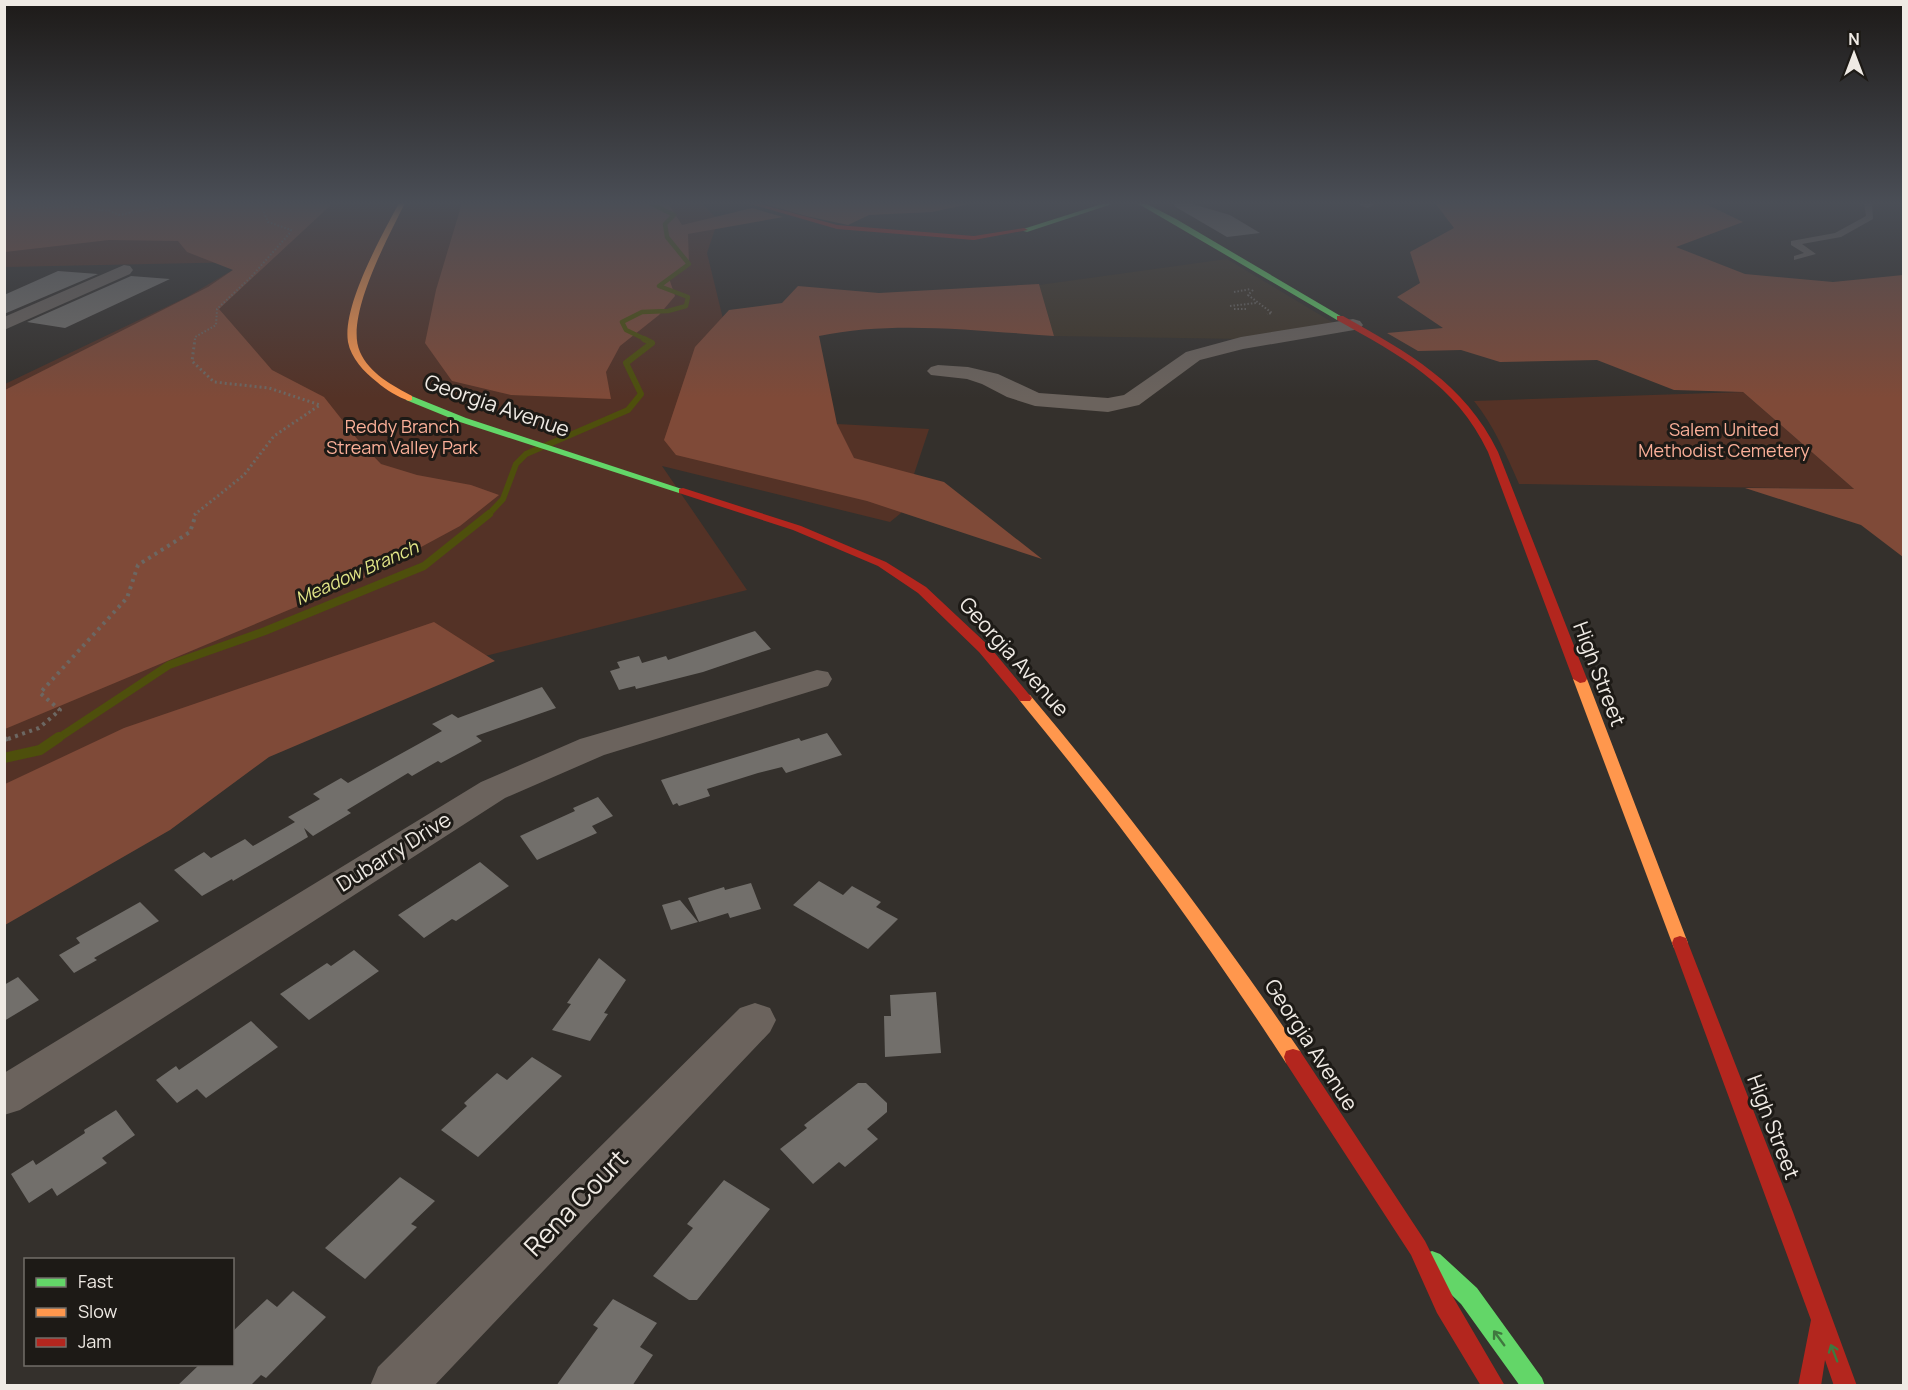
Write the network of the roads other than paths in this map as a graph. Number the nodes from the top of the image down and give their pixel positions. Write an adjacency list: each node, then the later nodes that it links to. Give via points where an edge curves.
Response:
1 (370, 268): 10 (main road, Georgia Avenue, via 351,339 365,367 386,386 422,404 517,438 797,528 882,564 922,590 984,649 1084,767 1242,979)
2 (1256, 268): 5 (main road, High Street)
3 (124, 270): 4 (street)
4 (4, 324)
5 (1353, 325): 6 (street, via 1241,343 1193,356 1131,400 1108,405 1035,399 990,379); 11 (main road, High Street, via 1443,383 1463,403 1486,437)
6 (938, 370)
7 (817, 679): 9 (street, Dubarry Drive, via 592,747 493,790)
8 (755, 1020): 12 (street, Rena Court)
9 (4, 1096)
10 (1418, 1248): 13 (main road, Georgia Avenue, via 1445,1305); 14 (main road, Georgia Avenue, one-way to 10, via 1468,1296)
11 (1822, 1320): 15 (main road); 16 (main road, High Street, one-way to 11)
12 (397, 1386)
13 (1494, 1386)
14 (1534, 1386)
15 (1809, 1386)
16 (1846, 1386)

